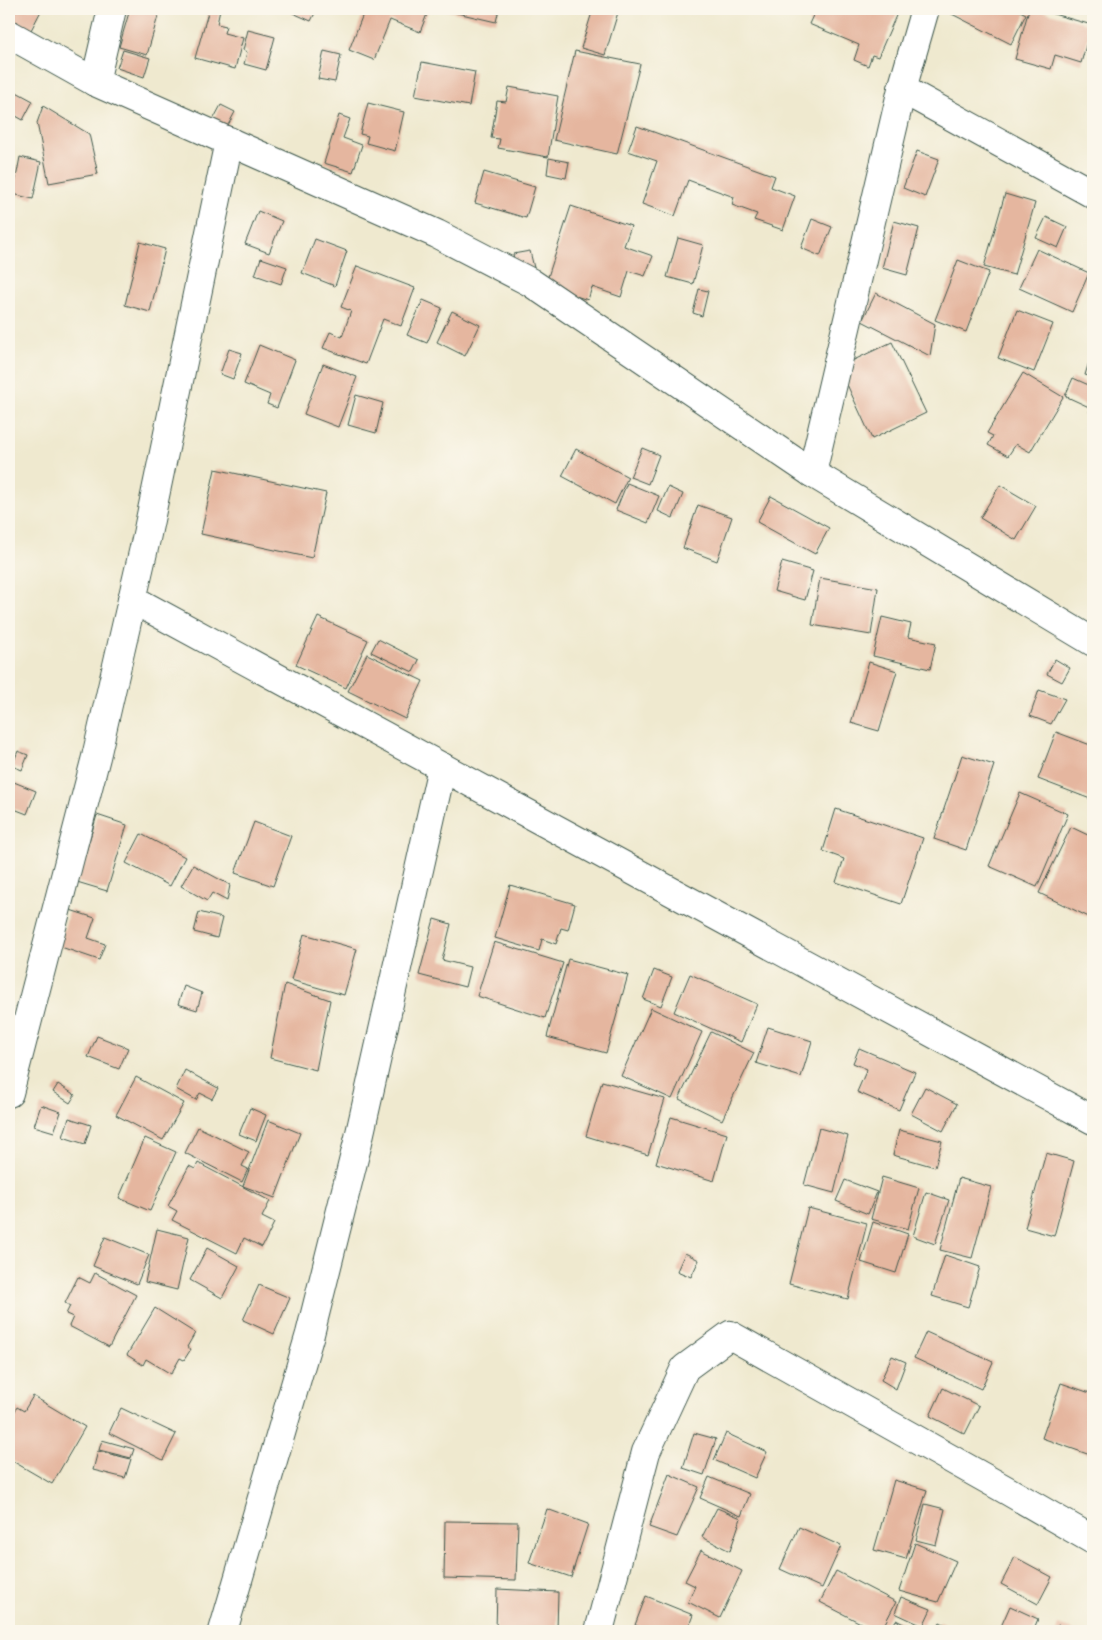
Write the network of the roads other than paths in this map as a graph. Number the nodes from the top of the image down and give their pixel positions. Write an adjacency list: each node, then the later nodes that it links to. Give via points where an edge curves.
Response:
1 (112, 9): 4 (street)
2 (925, 9): 5 (street)
3 (9, 34): 4 (street)
4 (95, 82): 6 (street)
5 (902, 88): 7 (street); 8 (street)
6 (229, 142): 8 (street, via 437,234 530,282); 9 (street)
7 (1093, 194)
8 (812, 473): 10 (street)
9 (132, 599): 11 (street); 12 (street, via 96,757)
10 (1093, 642)
11 (442, 767): 13 (street); 15 (street, via 360,1132 310,1334)
12 (9, 1093)
13 (1093, 1120)
14 (1093, 1540): 16 (street, via 730,1335 686,1368 646,1452)
15 (223, 1631)
16 (599, 1631)

